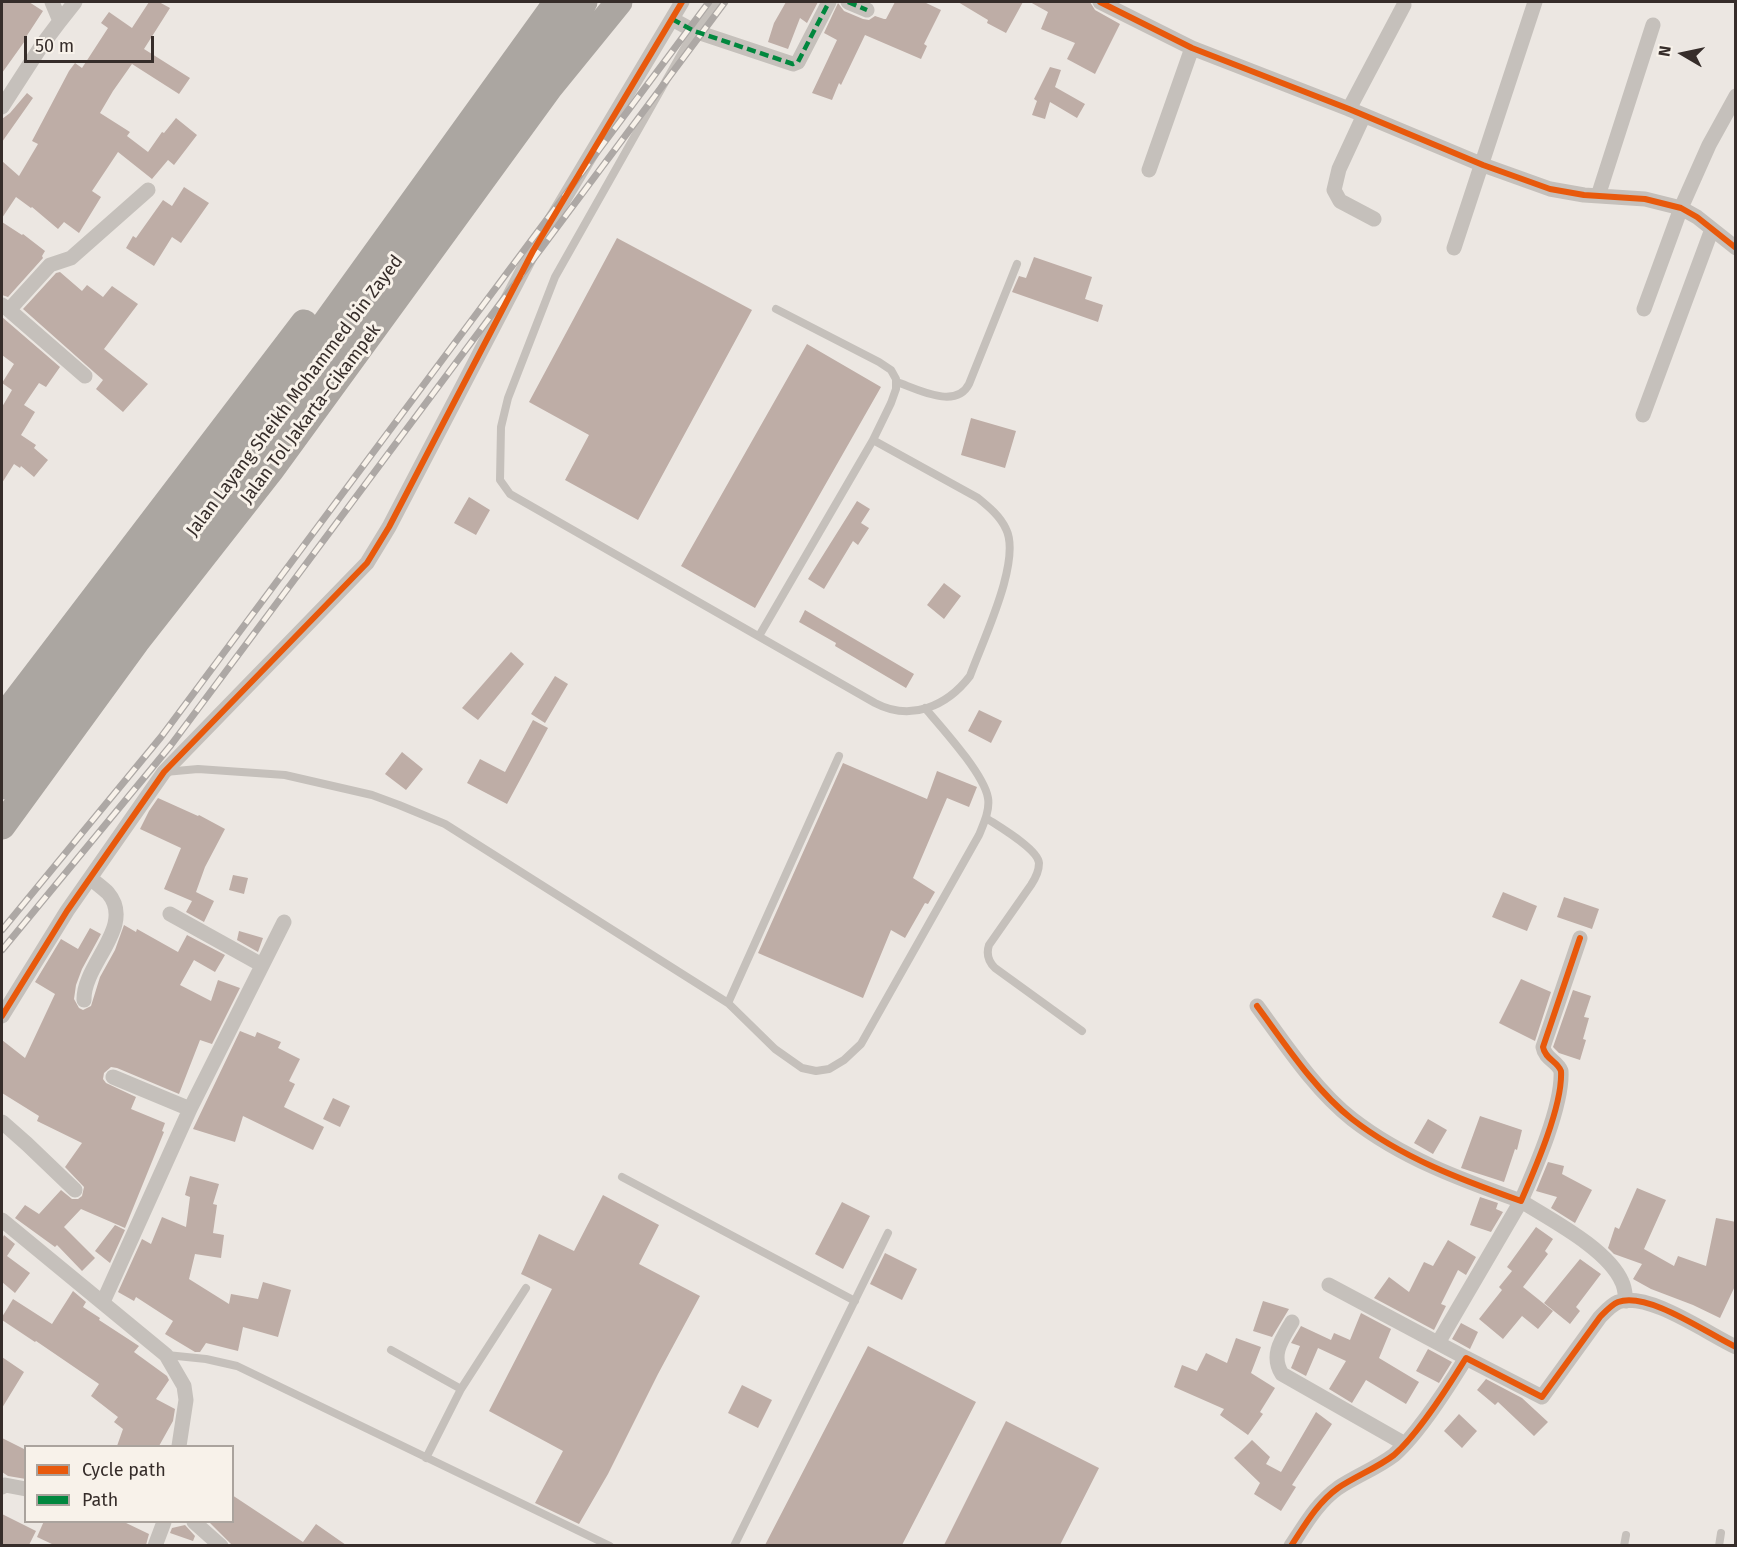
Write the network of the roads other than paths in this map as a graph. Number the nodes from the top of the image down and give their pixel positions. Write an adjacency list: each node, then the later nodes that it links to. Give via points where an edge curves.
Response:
1 (52, 2): 16 (street)
2 (75, 2): 16 (street)
3 (537, 2): 43 (highway, via 414,179)
4 (557, 2): 44 (highway, Jalan Layang Sheikh Mohammed bin Zayed, via 268,404)
5 (584, 2): 47 (highway, Jalan Layang Sheikh Mohammed bin Zayed, via 285,414)
6 (619, 2): 49 (highway, Jalan Tol Jakarta–Cikampek, via 549,88 277,461 136,642)
7 (682, 2): 15 (street)
8 (715, 2): 18 (street)
9 (829, 2): 18 (street, via 798,62 793,64)
10 (848, 2): 14 (street)
11 (1100, 2): 19 (street)
12 (1535, 2): 24 (street)
13 (1404, 5): 22 (street)
14 (867, 10)
15 (672, 19): 18 (street); 46 (street, via 533,251 367,563)
16 (60, 21): 21 (street)
17 (1653, 25): 27 (street)
18 (693, 31): 41 (lane, via 555,277 508,398 501,428 500,480 510,494)
19 (1192, 48): 22 (street); 25 (street)
20 (1736, 96): 28 (street)
21 (2, 107)
22 (1349, 109): 23 (street)
23 (1364, 115): 24 (street); 29 (street, via 1339,169 1334,190 1340,201)
24 (1483, 165): 27 (street, via 1550,189); 31 (street)
25 (1149, 170)
26 (148, 190): 34 (street, via 70,258 50,266)
27 (1598, 196): 28 (street, via 1645,199)
28 (1681, 208): 30 (street); 36 (street)
29 (1374, 219)
30 (1712, 229): 32 (street); 39 (street)
31 (1455, 248)
32 (1736, 248)
33 (1017, 264): 38 (lane, via 964,391 941,396)
34 (5, 308): 37 (street)
35 (776, 309): 38 (lane, via 879,362 891,370)
36 (1644, 309)
37 (85, 376)
38 (897, 382): 40 (lane, via 895,395)
39 (1643, 415)
40 (873, 440): 41 (lane); 42 (lane, via 978,498 1000,519 1009,538 1006,578 970,676 950,696)
41 (759, 636): 42 (lane, via 886,708 903,712)
42 (926, 708): 48 (lane, via 983,785 988,796)
43 (2, 719)
44 (2, 751)
45 (839, 756): 56 (lane)
46 (164, 772): 50 (street); 56 (lane, via 198,769 285,775 399,805 445,824)
47 (2, 786)
48 (986, 818): 56 (lane, via 861,1044 844,1060 823,1070 802,1068); 59 (lane, via 1029,848 1039,863 1031,885 989,945 989,961)
49 (2, 826)
50 (90, 878): 55 (street, via 108,893 117,916 83,990); 58 (street)
51 (170, 914): 54 (street)
52 (284, 922): 54 (street)
53 (1580, 939): 65 (street, via 1543,1047 1561,1071 1556,1104)
54 (262, 965): 61 (street)
55 (84, 1000)
56 (728, 1003)
57 (1257, 1006): 65 (street, via 1318,1084 1352,1119 1431,1167)
58 (2, 1016)
59 (1083, 1031)
60 (112, 1077): 61 (street)
61 (190, 1109): 72 (street)
62 (2, 1122): 64 (street)
63 (622, 1177): 71 (lane)
64 (75, 1190)
65 (1521, 1201): 70 (street, via 1602,1257 1617,1273); 74 (street)
66 (2, 1220): 72 (street)
67 (888, 1233): 71 (lane)
68 (1329, 1285): 74 (street)
69 (526, 1288): 79 (lane)
70 (1626, 1300): 75 (street, via 1666,1310); 78 (street, via 1600,1317 1542,1397)
71 (855, 1301): 92 (lane)
72 (103, 1302): 77 (street)
73 (1292, 1322): 80 (street, via 1277,1354 1282,1374)
74 (1438, 1343): 78 (street)
75 (1736, 1347)
76 (391, 1350): 79 (lane)
77 (166, 1355): 81 (street, via 184,1386 186,1400); 82 (lane, via 237,1365)
78 (1466, 1358): 80 (street)
79 (461, 1389): 82 (lane)
80 (1405, 1444): 93 (street, via 1322,1502)
81 (179, 1445)
82 (426, 1458): 91 (lane)
83 (2, 1487): 84 (street)
84 (24, 1489)
85 (159, 1523): 89 (street)
86 (196, 1523): 90 (street)
87 (1721, 1533): 95 (lane)
88 (1626, 1535): 94 (lane)
89 (155, 1545)
90 (221, 1545)
91 (610, 1545)
92 (734, 1545)
93 (1291, 1545)
94 (1624, 1545)
95 (1719, 1545)

